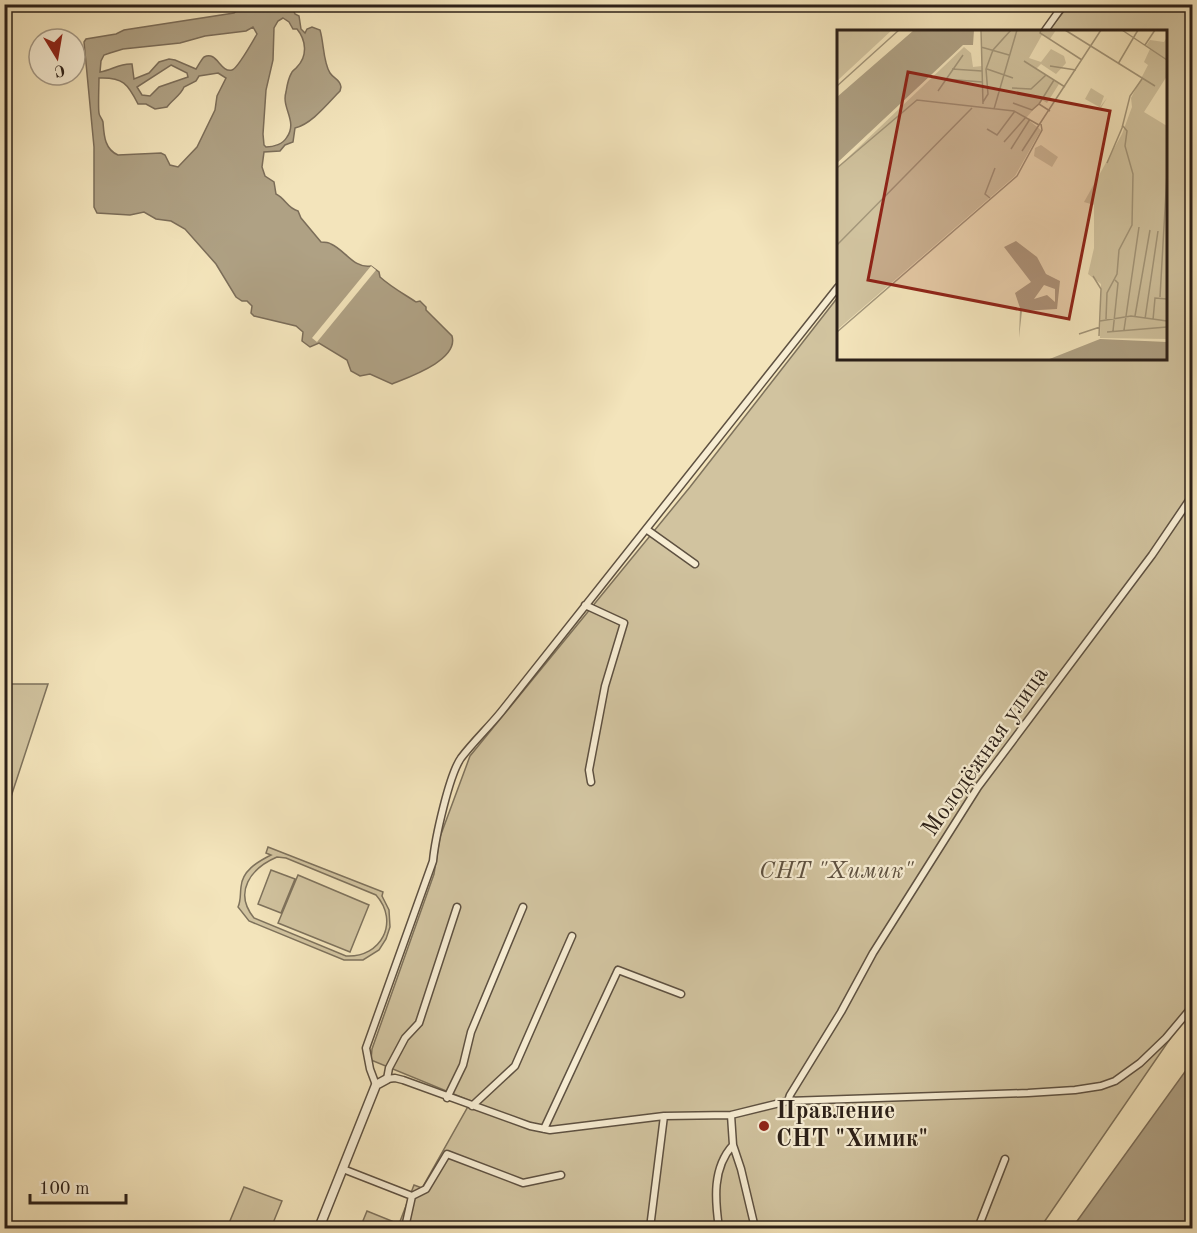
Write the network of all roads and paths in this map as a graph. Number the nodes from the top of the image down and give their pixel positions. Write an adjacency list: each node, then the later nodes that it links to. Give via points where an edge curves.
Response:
1 (1064, 4): 2 (street)
2 (1045, 30)
3 (837, 288): 5 (street)
4 (1192, 496): 17 (street, Молодёжная улица, via 978,787 873,953)
5 (646, 529): 6 (street); 7 (street)
6 (695, 564)
7 (585, 605): 8 (street, via 624,622 605,686 589,770); 15 (street, via 460,760 445,804 433,861 366,1048)
8 (591, 782)
9 (523, 907): 16 (street)
10 (457, 908): 14 (street, via 418,1023 405,1038)
11 (572, 936): 18 (street, via 515,1066)
12 (681, 994): 21 (street, via 618,970)
13 (1192, 1007): 17 (street, via 1140,1063 1101,1086 1028,1093)
14 (387, 1079): 15 (street); 16 (street, via 403,1080)
15 (376, 1085): 24 (street)
16 (447, 1098): 18 (street)
17 (788, 1101): 19 (street)
18 (472, 1106): 21 (street)
19 (731, 1115): 20 (street); 22 (street)
20 (664, 1116): 21 (street); 29 (street)
21 (544, 1129)
22 (733, 1145): 30 (street, via 726,1153 714,1196); 31 (street)
23 (1005, 1159): 32 (street)
24 (344, 1169): 26 (street); 27 (street)
25 (561, 1175): 26 (street, via 523,1183 447,1154 426,1189)
26 (412, 1196): 28 (street)
27 (319, 1228)
28 (403, 1228)
29 (650, 1228)
30 (719, 1228)
31 (755, 1228)
32 (978, 1228)

